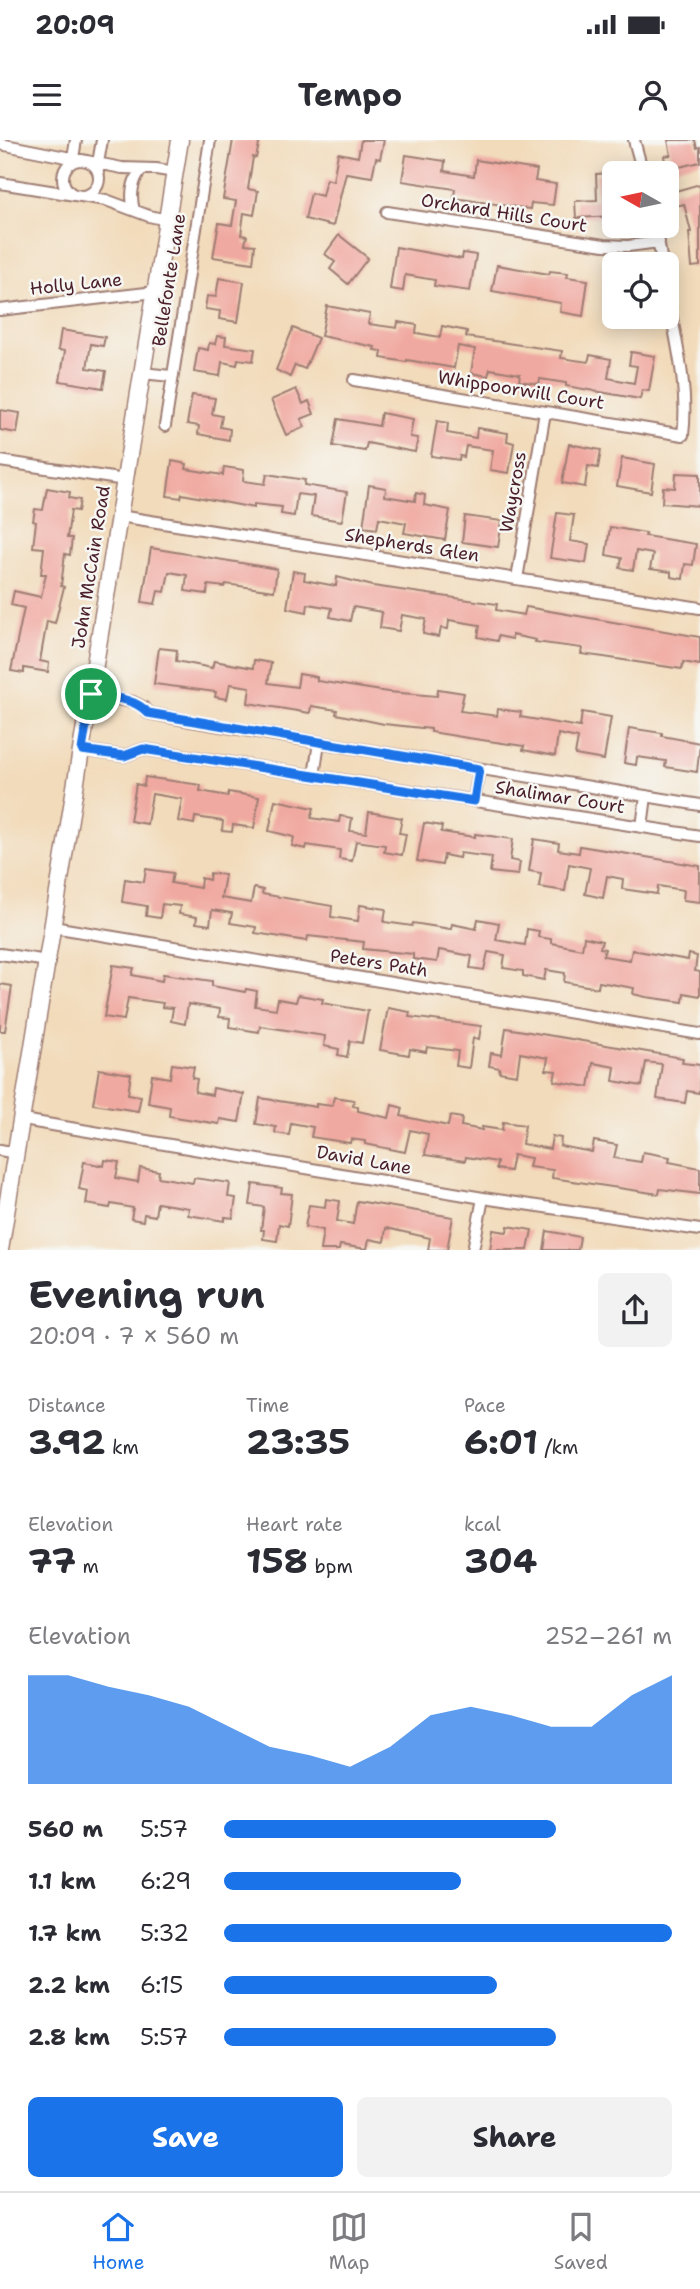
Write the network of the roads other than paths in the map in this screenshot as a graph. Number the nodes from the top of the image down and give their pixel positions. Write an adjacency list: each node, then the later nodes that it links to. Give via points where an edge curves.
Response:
1 (76, 140): 7 (street)
2 (102, 140): 9 (street)
3 (180, 140): 11 (main road, John McCain Road)
4 (210, 140): 24 (street, Bellefonte Lane)
5 (634, 140): 8 (street)
6 (0, 144): 7 (street)
7 (78, 159): 9 (street); 13 (street, via 64,172 66,189); 13 (street, via 97,170 98,182 92,192)
8 (640, 161)
9 (98, 163): 10 (street)
10 (142, 169): 11 (street); 14 (street, via 135,179)
11 (175, 172): 16 (main road, John McCain Road)
12 (0, 183): 13 (street)
13 (76, 195): 14 (street)
14 (134, 210): 16 (street)
15 (387, 212): 18 (street, Orchard Hills Court, via 604,245)
16 (167, 220): 20 (main road, John McCain Road)
17 (658, 238): 18 (street)
18 (659, 242): 19 (street)
19 (660, 252)
20 (155, 292): 21 (street, Holly Lane); 23 (main road, John McCain Road)
21 (0, 310)
22 (673, 329): 26 (street, Whippoorwill Court, via 685,414 683,435)
23 (142, 373): 24 (street); 29 (main road, John McCain Road)
24 (171, 376): 27 (street, Bellefonte Lane)
25 (354, 380): 26 (street, Whippoorwill Court)
26 (545, 412): 31 (street, Waycross)
27 (165, 426)
28 (0, 461): 29 (street)
29 (125, 480): 30 (main road, John McCain Road)
30 (119, 516): 31 (street, Shepherds Glen); 33 (main road, John McCain Road)
31 (517, 579): 32 (street, Shepherds Glen)
32 (700, 608)
33 (91, 694): 34 (street, Shalimar Court, via 133,702 148,713); 35 (main road, John McCain Road)
34 (319, 742): 36 (street, Shalimar Court); 37 (street)
35 (82, 750): 37 (street, Shalimar Court, via 124,756 143,749); 43 (main road, John McCain Road)
36 (479, 769): 38 (street, Shalimar Court); 39 (street, Shalimar Court)
37 (314, 776): 39 (street, Shalimar Court)
38 (646, 796): 40 (street, Shalimar Court); 41 (street, Shalimar Court)
39 (474, 801): 41 (street, Shalimar Court)
40 (700, 805)
41 (642, 827): 42 (street, Shalimar Court)
42 (700, 836)
43 (53, 927): 45 (main road, John McCain Road); 46 (street, Peters Path)
44 (0, 954): 45 (street)
45 (48, 961): 47 (main road, John McCain Road)
46 (700, 1034)
47 (23, 1119): 48 (main road, John McCain Road); 49 (street, David Lane)
48 (8, 1151): 51 (main road, John McCain Road)
49 (483, 1198): 50 (street, David Lane); 52 (street)
50 (700, 1230)
51 (0, 1250)
52 (473, 1250)

